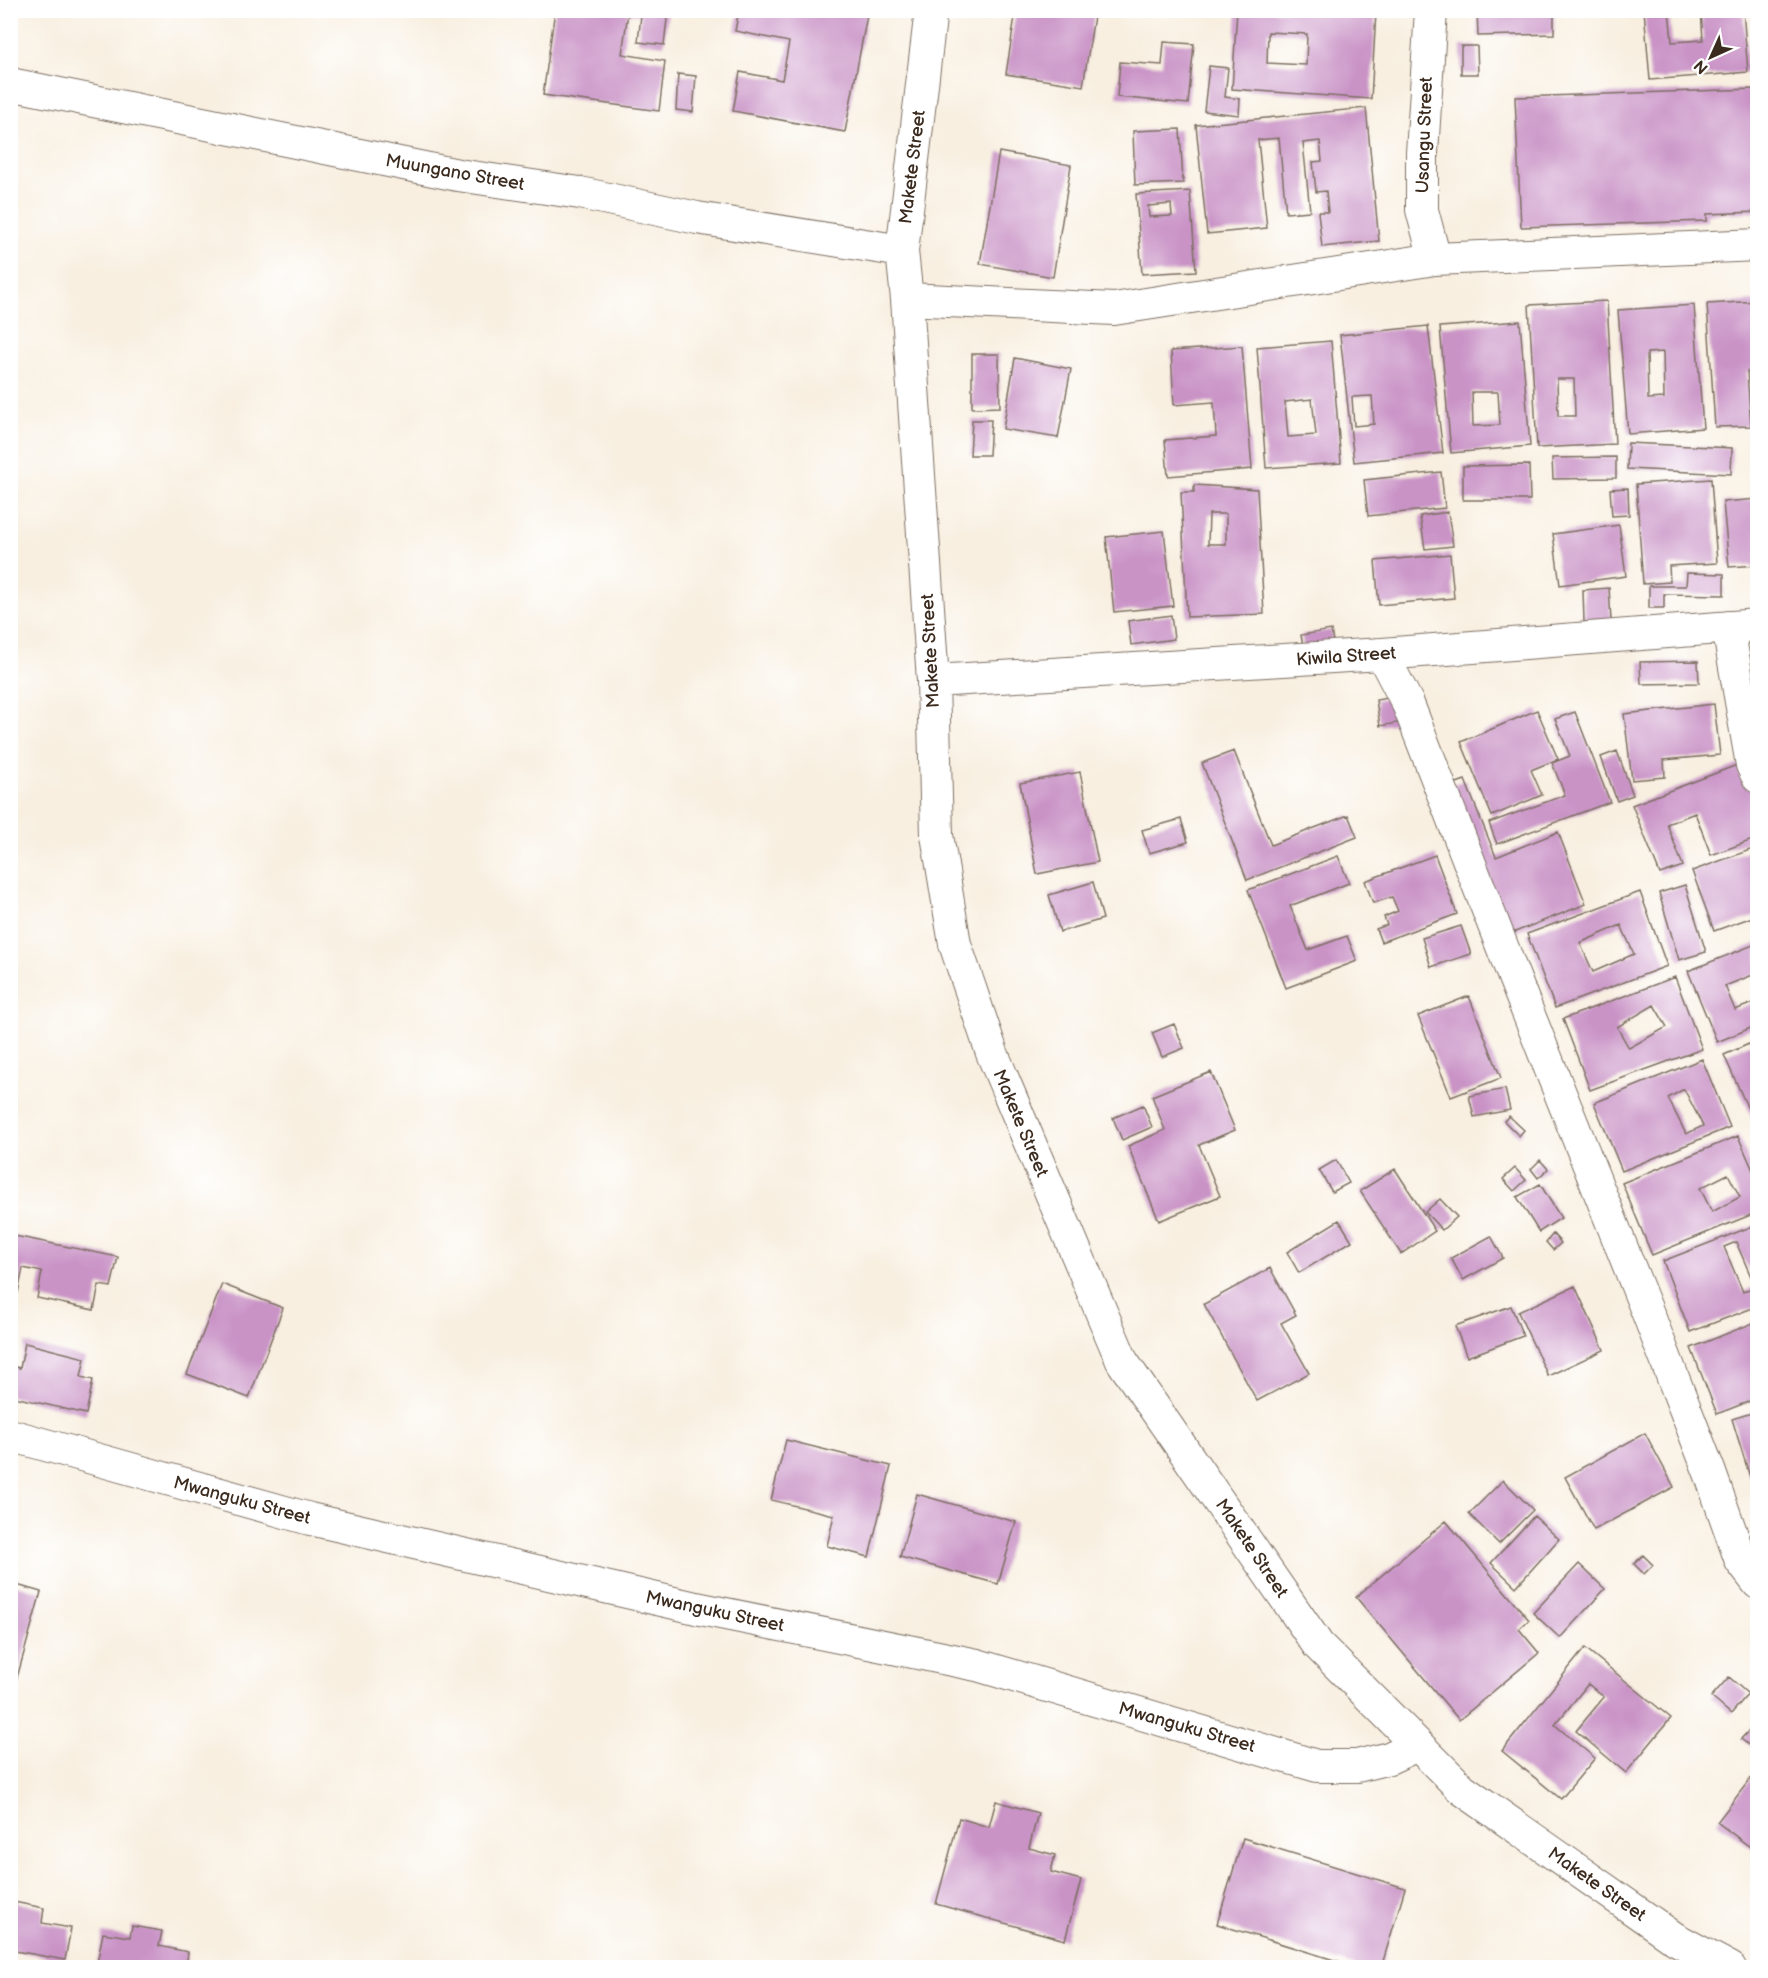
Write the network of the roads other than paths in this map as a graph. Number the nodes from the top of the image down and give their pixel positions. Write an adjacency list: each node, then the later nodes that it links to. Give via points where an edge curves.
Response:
1 (931, 10): 5 (street, Makete Street)
2 (1431, 10): 6 (street, Usangu Street, via 1422,210)
3 (10, 84): 5 (street, Muungano Street, via 458,175)
4 (1758, 245): 6 (street)
5 (902, 251): 7 (street, Makete Street)
6 (1435, 259): 7 (street, via 1114,309)
7 (907, 299): 10 (street, Makete Street)
8 (1743, 626): 9 (street, Kiwila Street); 11 (street, via 1752,765)
9 (1382, 654): 10 (street, Kiwila Street); 13 (street, via 1408,704 1658,1338 1741,1561)
10 (933, 681): 14 (street, Makete Street, via 937,835 955,944 992,1053 1122,1361 1318,1646)
11 (1758, 777)
12 (10, 1435): 14 (street, Mwanguku Street, via 310,1519 696,1608 977,1665 1317,1766 1357,1766 1389,1758)
13 (1758, 1583)
14 (1417, 1745): 15 (street, Makete Street, via 1462,1789 1674,1938)
15 (1730, 1968)

